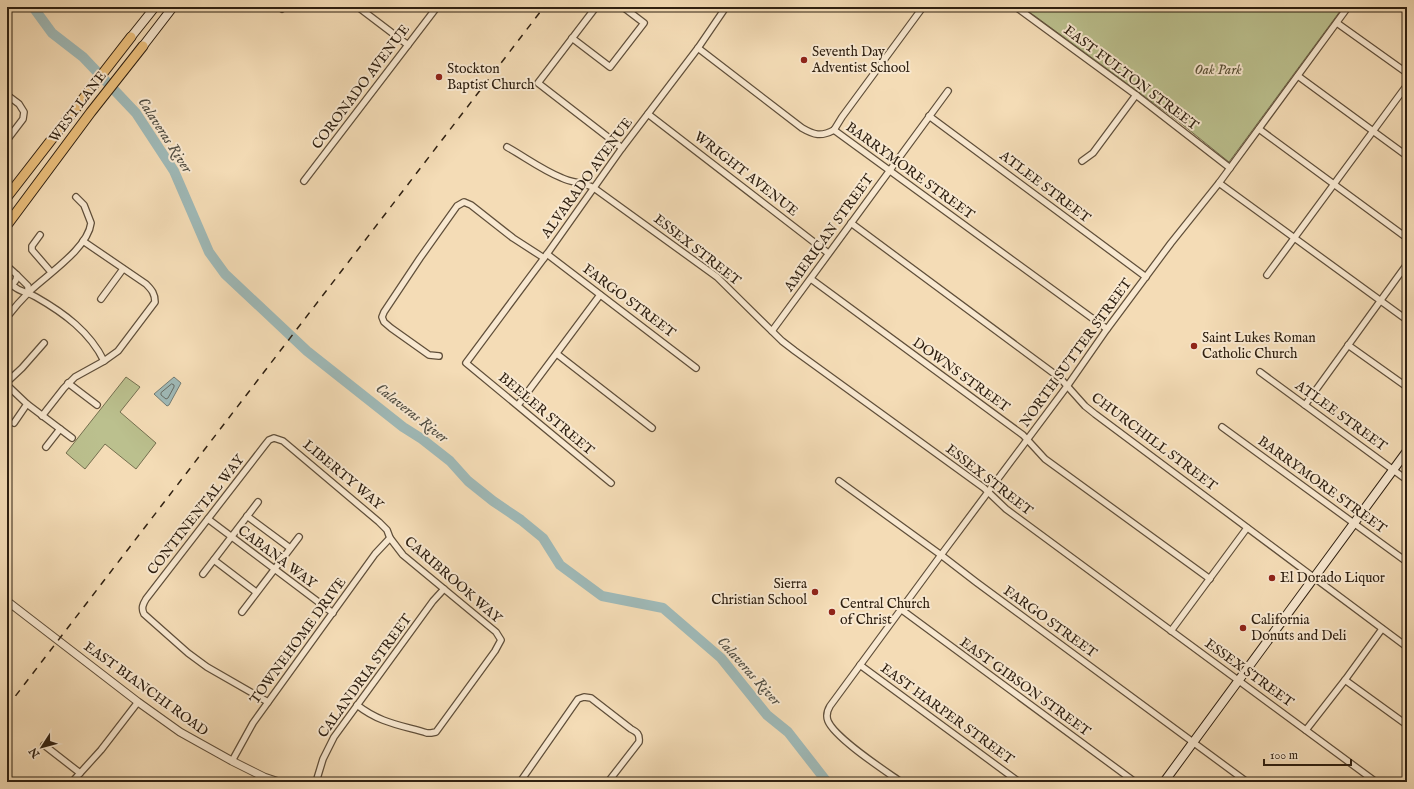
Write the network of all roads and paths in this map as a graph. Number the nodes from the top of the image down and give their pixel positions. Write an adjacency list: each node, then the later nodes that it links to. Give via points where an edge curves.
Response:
1 (155, 7): 12 (main road, WEST LANE)
2 (173, 7): 14 (main road, WEST LANE)
3 (358, 7): 15 (street)
4 (437, 7): 15 (street, CORONADO AVENUE)
5 (596, 7): 13 (street)
6 (623, 7): 13 (street, via 644,23 610,67)
7 (726, 7): 16 (street, ALVARADO AVENUE)
8 (923, 7): 26 (street)
9 (1016, 7): 22 (street, EAST FULTON STREET)
10 (1348, 7): 11 (street, NORTH SUTTER STREET)
11 (1337, 23): 17 (street); 18 (street, NORTH SUTTER STREET)
12 (131, 37): 39 (main road, WEST LANE)
13 (572, 38): 30 (street, via 538,83)
14 (143, 46): 42 (main road, WEST LANE)
15 (408, 46): 35 (street, CORONADO AVENUE)
16 (698, 48): 23 (street, ALVARADO AVENUE); 26 (street, BARRYMORE STREET, via 808,132 820,135)
17 (1407, 74)
18 (1298, 76): 25 (street, NORTH SUTTER STREET); 27 (street)
19 (1407, 85): 27 (street)
20 (948, 91): 24 (street, AMERICAN STREET)
21 (7, 95): 28 (street, via 19,104 24,116)
22 (1136, 95): 32 (street, via 1093,153); 33 (street, EAST FULTON STREET)
23 (648, 114): 30 (street, ALVARADO AVENUE); 47 (street, WRIGHT AVENUE)
24 (929, 116): 34 (street, AMERICAN STREET); 55 (street, ATLEE STREET)
25 (1259, 129): 33 (street, NORTH SUTTER STREET); 37 (street)
26 (834, 130): 34 (street, BARRYMORE STREET)
27 (1373, 132): 31 (street); 37 (street)
28 (7, 140)
29 (507, 147): 38 (street, ESSEX STREET, via 563,179 585,183)
30 (622, 148): 38 (street, ALVARADO AVENUE)
31 (1407, 156)
32 (1082, 161)
33 (1230, 168): 36 (street, NORTH SUTTER STREET)
34 (890, 170): 41 (street, AMERICAN STREET); 64 (street, BARRYMORE STREET)
35 (304, 181)
36 (1219, 183): 45 (street); 55 (street, NORTH SUTTER STREET)
37 (1334, 185): 44 (street); 45 (street)
38 (594, 188): 48 (street, ALVARADO AVENUE); 65 (street, ESSEX STREET, via 717,278)
39 (7, 197)
40 (76, 197): 46 (street, via 84,205 91,223)
41 (851, 224): 47 (street, AMERICAN STREET); 77 (street, CHURCHILL STREET)
42 (7, 225)
43 (40, 235): 52 (street, via 32,250)
44 (1407, 238)
45 (1294, 239): 54 (street); 61 (street)
46 (83, 241): 51 (street); 52 (street)
47 (828, 253): 56 (street, AMERICAN STREET)
48 (545, 256): 59 (street, FARGO STREET); 69 (street, FARGO STREET, via 513,238 472,205 464,202 457,206 382,317 391,328 429,355); 71 (street, ALVARADO AVENUE)
49 (1407, 264): 61 (street)
50 (7, 266): 53 (street)
51 (123, 269): 60 (street); 70 (street, via 152,290 155,302 118,351)
52 (51, 272): 58 (street)
53 (17, 275): 57 (street, via 16,280); 58 (street, via 28,286)
54 (1267, 275)
55 (1146, 277): 64 (street, NORTH SUTTER STREET)
56 (810, 279): 65 (street, AMERICAN STREET); 90 (street, DOWNS STREET)
57 (9, 284): 58 (street, via 22,292)
58 (28, 292): 62 (street); 70 (street, via 79,326)
59 (600, 295): 68 (street); 72 (street, FARGO STREET)
60 (101, 299)
61 (1380, 300): 63 (street); 67 (street)
62 (7, 317)
63 (1407, 320)
64 (1107, 329): 77 (street, NORTH SUTTER STREET)
65 (772, 332): 97 (street, ESSEX STREET)
66 (44, 343): 74 (street)
67 (1348, 345): 78 (street); 80 (street)
68 (557, 354): 82 (street); 86 (street)
69 (439, 356)
70 (104, 362): 75 (street)
71 (466, 363): 82 (street, BEELER STREET)
72 (696, 368)
73 (1260, 372): 80 (street, ATLEE STREET)
74 (7, 382)
75 (68, 383): 81 (street); 83 (street)
76 (7, 385): 79 (street)
77 (1068, 385): 90 (street, NORTH SUTTER STREET); 102 (street, CHURCHILL STREET, via 1095,414)
78 (1407, 387)
79 (27, 404): 83 (street); 84 (street)
80 (1304, 404): 93 (street, ATLEE STREET)
81 (97, 405)
82 (518, 405): 96 (street, BEELER STREET)
83 (42, 416): 87 (street)
84 (14, 423)
85 (1222, 427): 101 (street, BARRYMORE STREET)
86 (652, 428)
87 (60, 429): 88 (street); 91 (street)
88 (72, 438)
89 (274, 438): 100 (street, CONTINENTAL WAY, via 269,440); 105 (street, LIBERTY WAY, via 283,441 380,522)
90 (1027, 440): 97 (street, NORTH SUTTER STREET); 113 (street, DOWNS STREET, via 1045,460)
91 (46, 447)
92 (1407, 451): 93 (main road)
93 (1394, 470): 94 (street, ATLEE STREET); 101 (main road)
94 (1407, 480)
95 (839, 481): 107 (street, FARGO STREET)
96 (611, 483)
97 (989, 492): 107 (street, NORTH SUTTER STREET); 121 (street, ESSEX STREET, via 1006,509)
98 (258, 502): 99 (street)
99 (247, 516): 104 (street); 106 (street)
100 (208, 519): 104 (street, CABANA WAY); 127 (street, CONTINENTAL WAY, via 146,599 142,609 149,619 188,653 231,682)
101 (1354, 523): 109 (street, BARRYMORE STREET); 112 (main road)
102 (1248, 528): 112 (street, CHURCHILL STREET); 113 (street)
103 (299, 537): 106 (street)
104 (231, 538): 108 (street); 110 (street, CABANA WAY)
105 (390, 538): 114 (street, CARIBROOK WAY, via 403,555); 119 (street, TOWNEHOME DRIVE)
106 (290, 548): 110 (street)
107 (941, 555): 117 (street, NORTH SUTTER STREET); 131 (street, FARGO STREET)
108 (214, 560): 111 (street); 115 (street)
109 (1407, 562)
110 (274, 569): 115 (street); 119 (street, CABANA WAY)
111 (203, 574)
112 (1315, 578): 120 (street, CHURCHILL STREET); 125 (main road)
113 (1210, 579): 121 (street)
114 (444, 589): 128 (street, CALANDRIA STREET); 128 (street, CARIBROOK WAY, via 496,632 501,640 436,732 427,733 383,721)
115 (256, 592): 118 (street)
116 (7, 601): 126 (street, EAST BIANCHI ROAD)
117 (902, 610): 123 (street, NORTH SUTTER STREET); 143 (street, EAST GIBSON STREET)
118 (242, 612)
119 (333, 613): 127 (street, TOWNEHOME DRIVE)
120 (1382, 629): 122 (street, CHURCHILL STREET); 124 (street)
121 (1171, 631): 125 (street, ESSEX STREET)
122 (1407, 646)
123 (860, 665): 141 (street, NORTH SUTTER STREET, via 830,706 827,716 830,725 848,744); 142 (street, EAST HARPER STREET)
124 (1345, 680): 129 (street); 130 (street)
125 (1239, 681): 130 (street, ESSEX STREET); 131 (main road)
126 (138, 702): 133 (street, EAST BIANCHI ROAD, via 180,732); 134 (street)
127 (268, 702): 133 (street, TOWNEHOME DRIVE)
128 (357, 705): 138 (street, CALANDRIA STREET, via 329,745)
129 (1407, 725)
130 (1306, 730): 146 (street, ESSEX STREET)
131 (1193, 743): 144 (main road); 145 (street, FARGO STREET)
132 (44, 745): 134 (street)
133 (232, 761): 135 (street, EAST BIANCHI ROAD)
134 (80, 773): 136 (street)
135 (263, 779): 137 (street, EAST BIANCHI ROAD)
136 (72, 782)
137 (279, 782)
138 (316, 782)
139 (520, 782): 140 (street, via 578,699 584,696 591,698 638,735 639,742)
140 (608, 782)
141 (901, 782)
142 (1019, 782)
143 (1135, 782)
144 (1164, 782)
145 (1247, 782)
146 (1376, 782)

